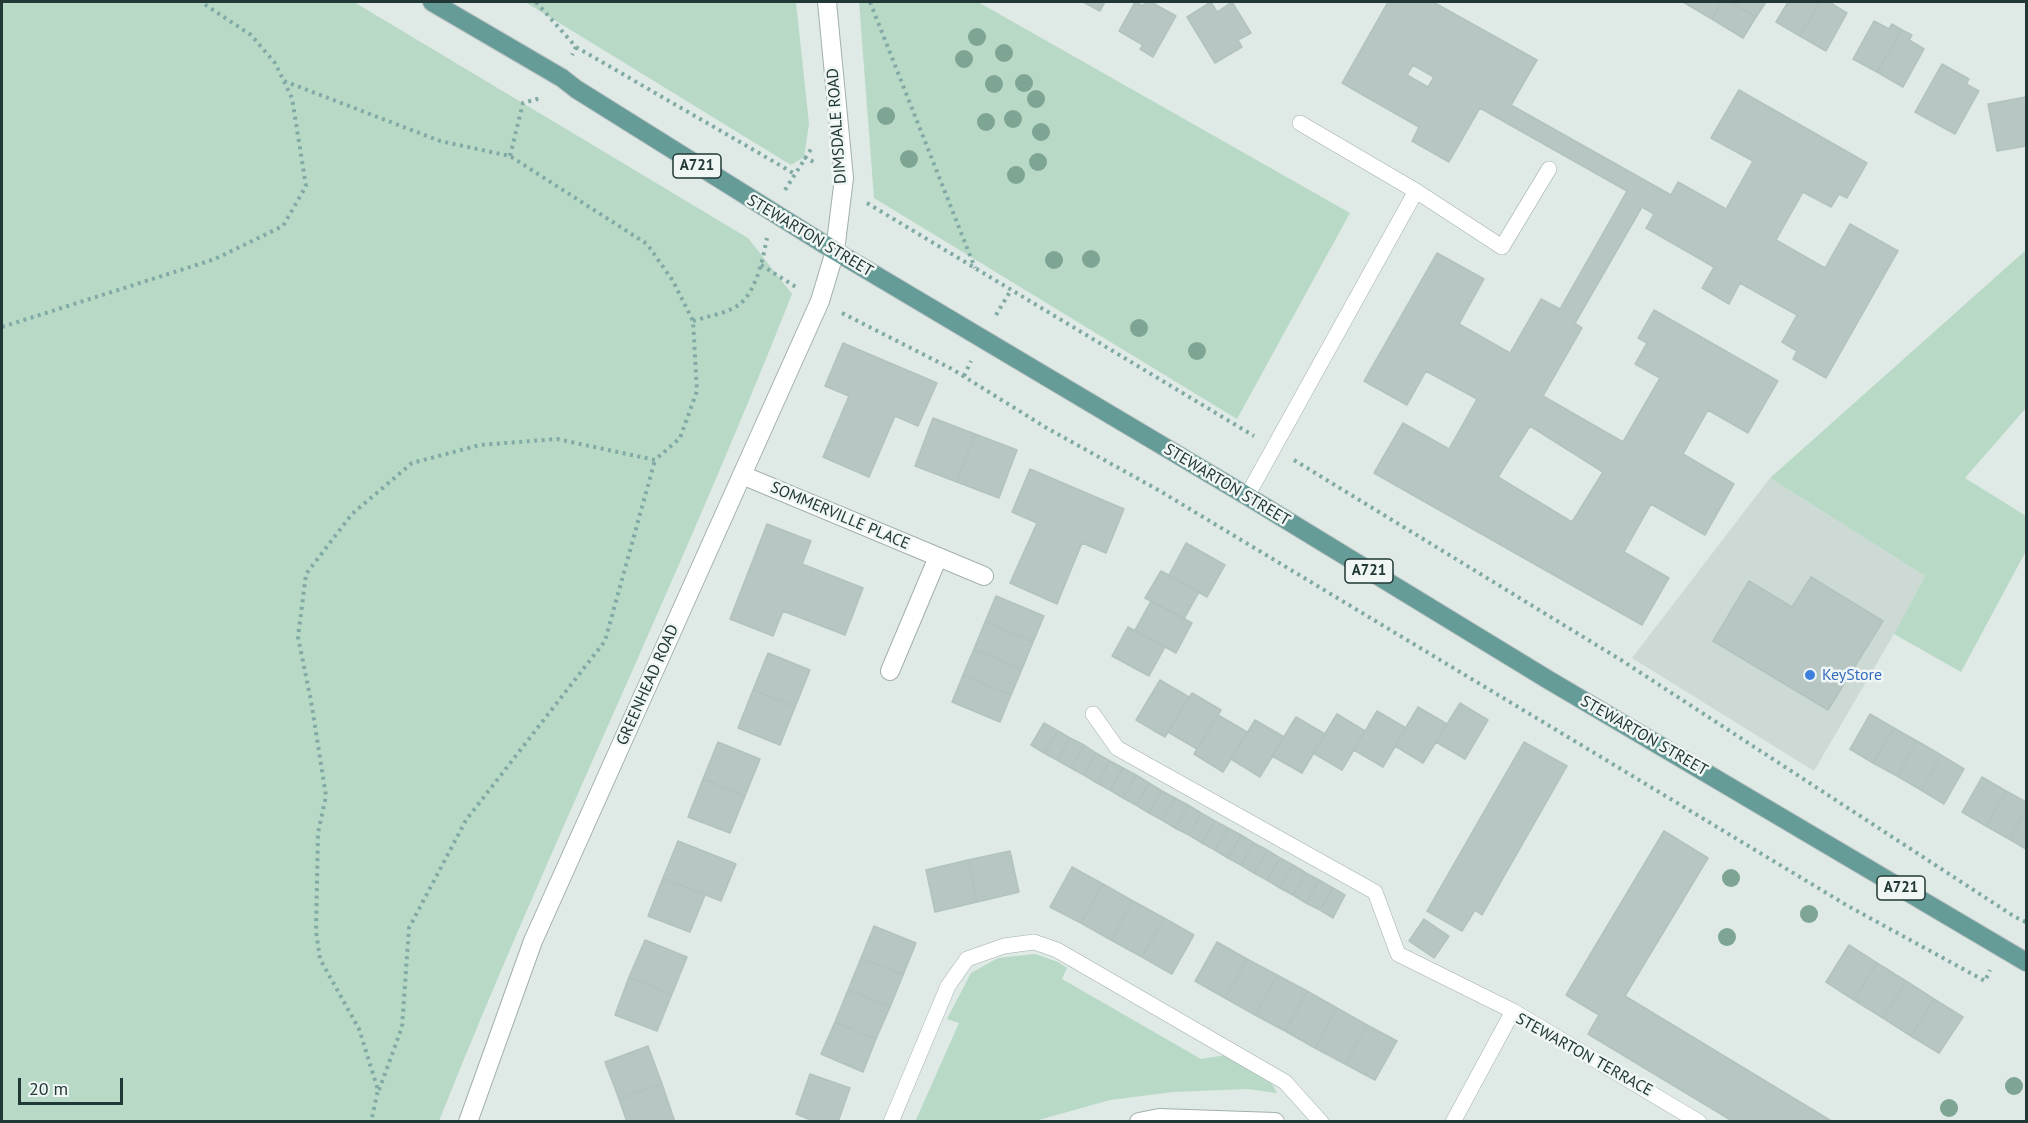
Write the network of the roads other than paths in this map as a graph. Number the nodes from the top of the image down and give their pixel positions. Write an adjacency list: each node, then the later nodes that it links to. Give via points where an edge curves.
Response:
1 (432, 2): 6 (main road, STEWARTON STREET / A721, via 562,78)
2 (827, 2): 6 (street, DIMSDALE ROAD, via 844,178)
3 (1300, 123): 5 (lane)
4 (1549, 169): 5 (lane, via 1502,247)
5 (1416, 191): 8 (lane)
6 (835, 251): 7 (street, GREENHEAD ROAD, via 820,302); 8 (main road, STEWARTON STREET / A721)
7 (742, 475): 9 (street, SOMMERVILLE PLACE); 15 (street, GREENHEAD ROAD, via 533,941)
8 (1247, 496): 13 (main road, STEWARTON STREET / A721, via 1547,680)
9 (938, 557): 10 (street, SOMMERVILLE PLACE); 11 (street)
10 (984, 576)
11 (890, 671)
12 (1093, 714): 14 (lane, via 1117,748 1375,892 1398,954)
13 (2026, 962)
14 (1513, 1011): 20 (lane, STEWARTON TERRACE); 21 (lane, STEWARTON TERRACE)
15 (468, 1122)
16 (891, 1122): 19 (lane, via 948,986 967,959 1004,946 1034,942 1057,950 1285,1082)
17 (1139, 1122): 18 (street, via 1159,1118)
18 (1275, 1122)
19 (1321, 1122)
20 (1453, 1122)
21 (1699, 1122)

